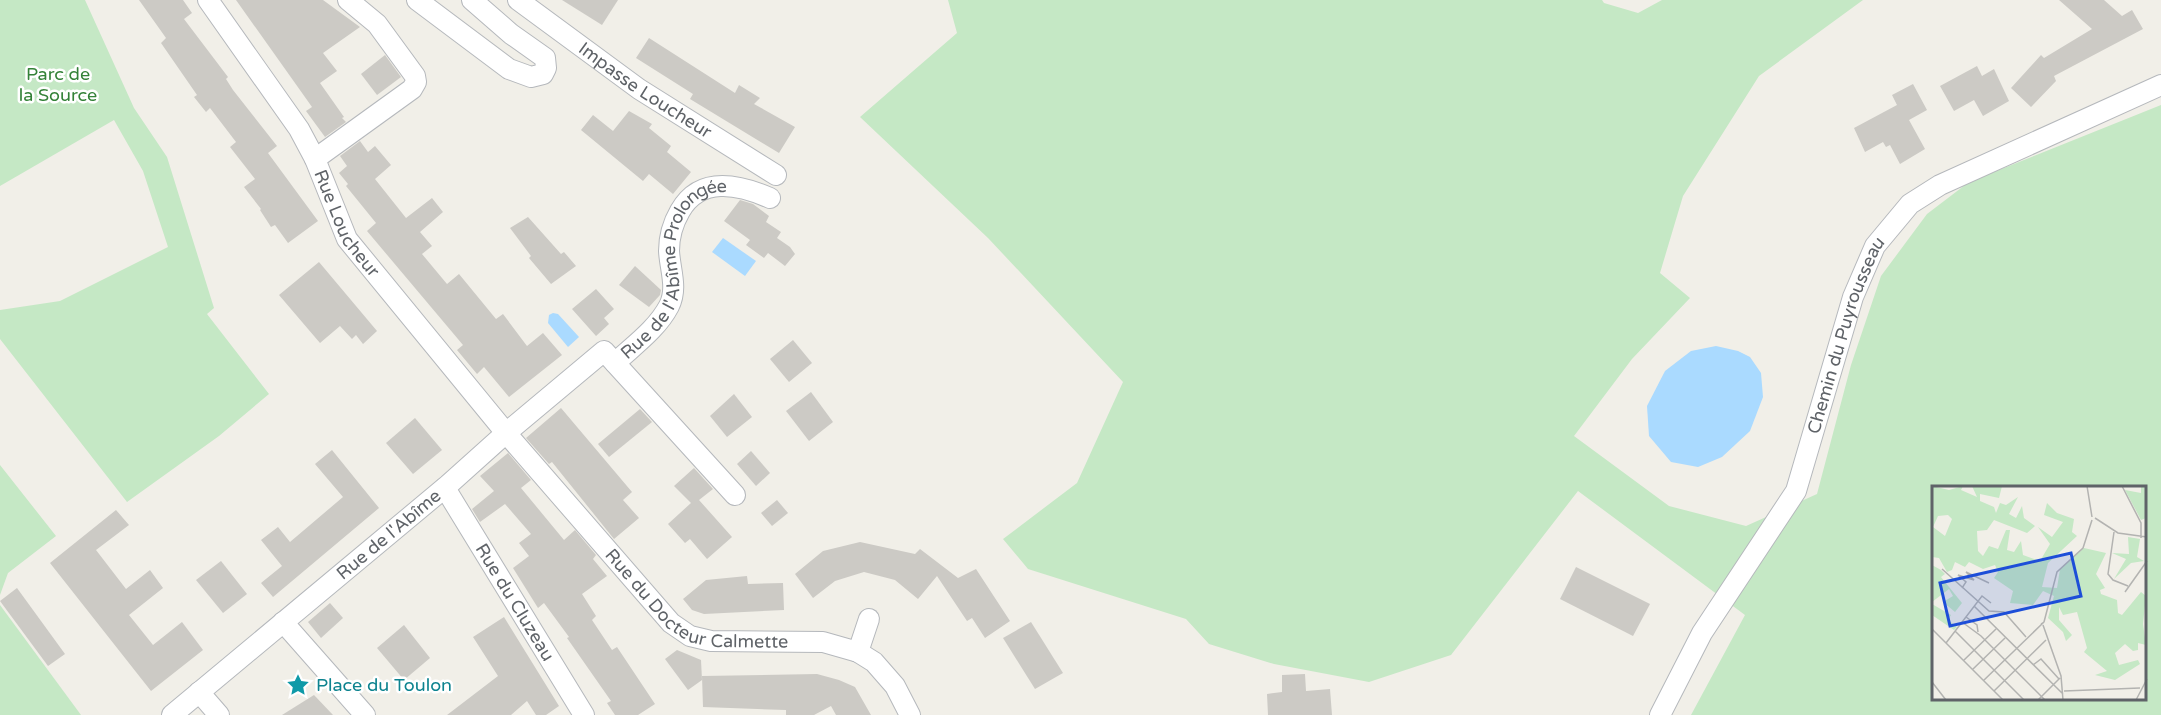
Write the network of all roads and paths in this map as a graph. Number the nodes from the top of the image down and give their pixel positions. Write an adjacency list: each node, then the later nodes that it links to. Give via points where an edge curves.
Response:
1 (208, 0): 7 (street, Rue Loucheur, via 299,129)
2 (348, 0): 7 (street, via 377,24 416,76 416,82 412,89)
3 (417, 0): 4 (street, via 510,69 531,77 543,74 545,58)
4 (472, 0)
5 (518, 0): 8 (street, Impasse Loucheur, via 639,89)
6 (2161, 85): 23 (street, Chemin du Puyrousseau, via 1940,185 1910,204 1875,246 1853,297 1796,491 1702,633)
7 (315, 159): 11 (street, Rue Loucheur, via 347,239)
8 (776, 175)
9 (770, 198): 10 (street, Rue de l'Abîme Prolongée, via 719,185 701,189 685,202 674,222 669,250 674,288 669,306 648,333)
10 (610, 357): 11 (street, Rue de l'Abîme); 13 (street)
11 (506, 433): 12 (street, Rue de l'Abîme); 16 (street, Rue du Docteur Calmette, via 671,623 690,636 711,641 823,642)
12 (445, 488): 15 (street, Rue de l'Abîme); 21 (street, Rue du Cluzeau)
13 (735, 495)
14 (868, 619): 16 (street)
15 (283, 622): 17 (street, Rue de l'Abîme); 20 (street)
16 (858, 652): 22 (street, Rue du Docteur Calmette, via 874,662 895,687)
17 (199, 692): 18 (street, Rue de l'Abîme); 19 (street)
18 (172, 715)
19 (219, 715)
20 (365, 715)
21 (584, 715)
22 (910, 715)
23 (1660, 715)

